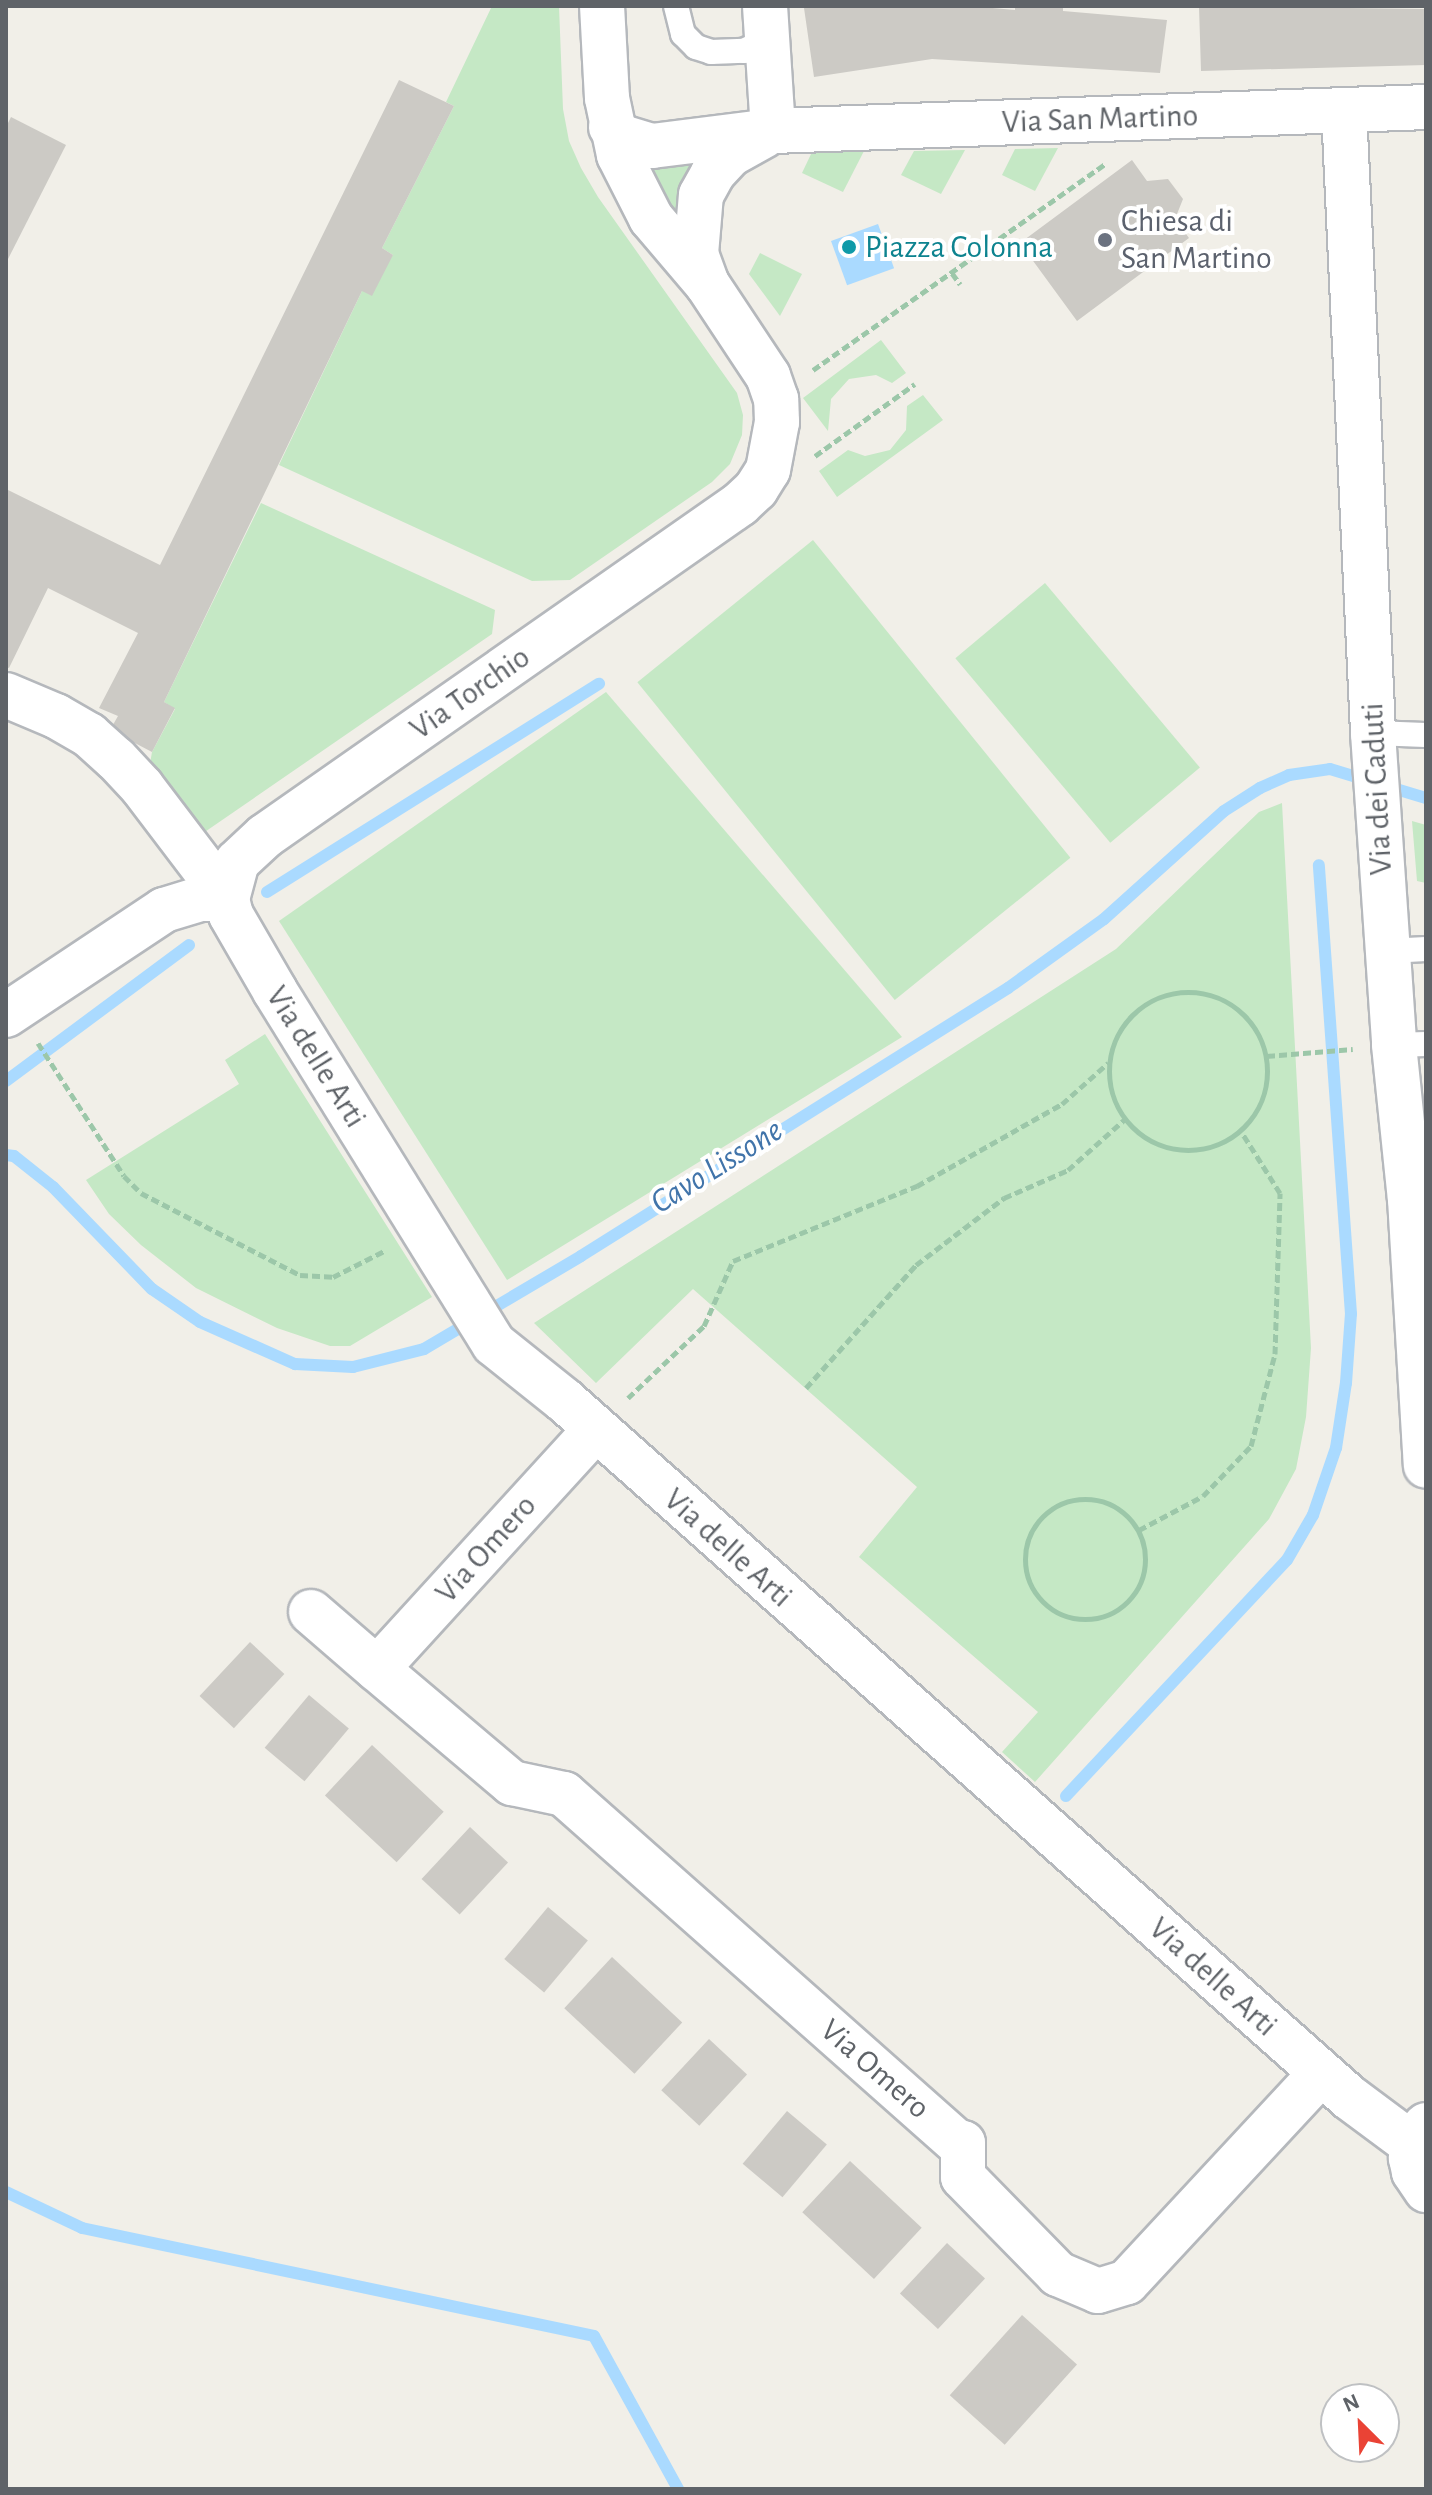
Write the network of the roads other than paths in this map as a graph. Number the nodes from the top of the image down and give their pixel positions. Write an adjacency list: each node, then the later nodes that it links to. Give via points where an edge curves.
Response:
1 (602, 6): 6 (street)
2 (676, 6): 3 (lane, via 683,34 711,52 754,46)
3 (766, 18): 7 (street)
4 (1426, 107): 5 (street, Via San Martino)
5 (1344, 110): 7 (street, Via San Martino); 11 (street, Via dei Caduti)
6 (611, 127): 7 (street, Via San Martino, via 622,137 652,146); 8 (street, via 630,181 651,218)
7 (773, 131): 8 (street, via 731,154 701,195 696,254)
8 (707, 284): 12 (street, Via Torchio, via 768,376 776,399 768,470 756,489 265,836 237,862)
9 (6, 695): 12 (street, Via delle Arti, via 89,735 116,759)
10 (1426, 735): 11 (lane)
11 (1374, 744): 13 (street, Via dei Caduti, via 1378,807)
12 (227, 899): 14 (street, via 201,899 164,910); 17 (street, Via delle Arti, via 250,950 494,1344)
13 (1407, 950): 15 (street, Via dei Caduti)
14 (21, 1028)
15 (1410, 1044): 16 (street, Via dei Caduti)
16 (1418, 1205): 18 (street, Via dei Caduti)
17 (595, 1430): 20 (street, Via Omero); 21 (street, Via delle Arti)
18 (1426, 1466)
19 (311, 1612): 20 (street, Via Omero)
20 (377, 1669): 21 (street, Via Omero, via 512,1783 564,1794 963,2143 963,2177 1058,2274 1098,2291 1127,2282)
21 (1335, 2085): 22 (street, Via delle Arti)
22 (1421, 2132): 23 (street, via 1414,2172)
23 (1426, 2190)

